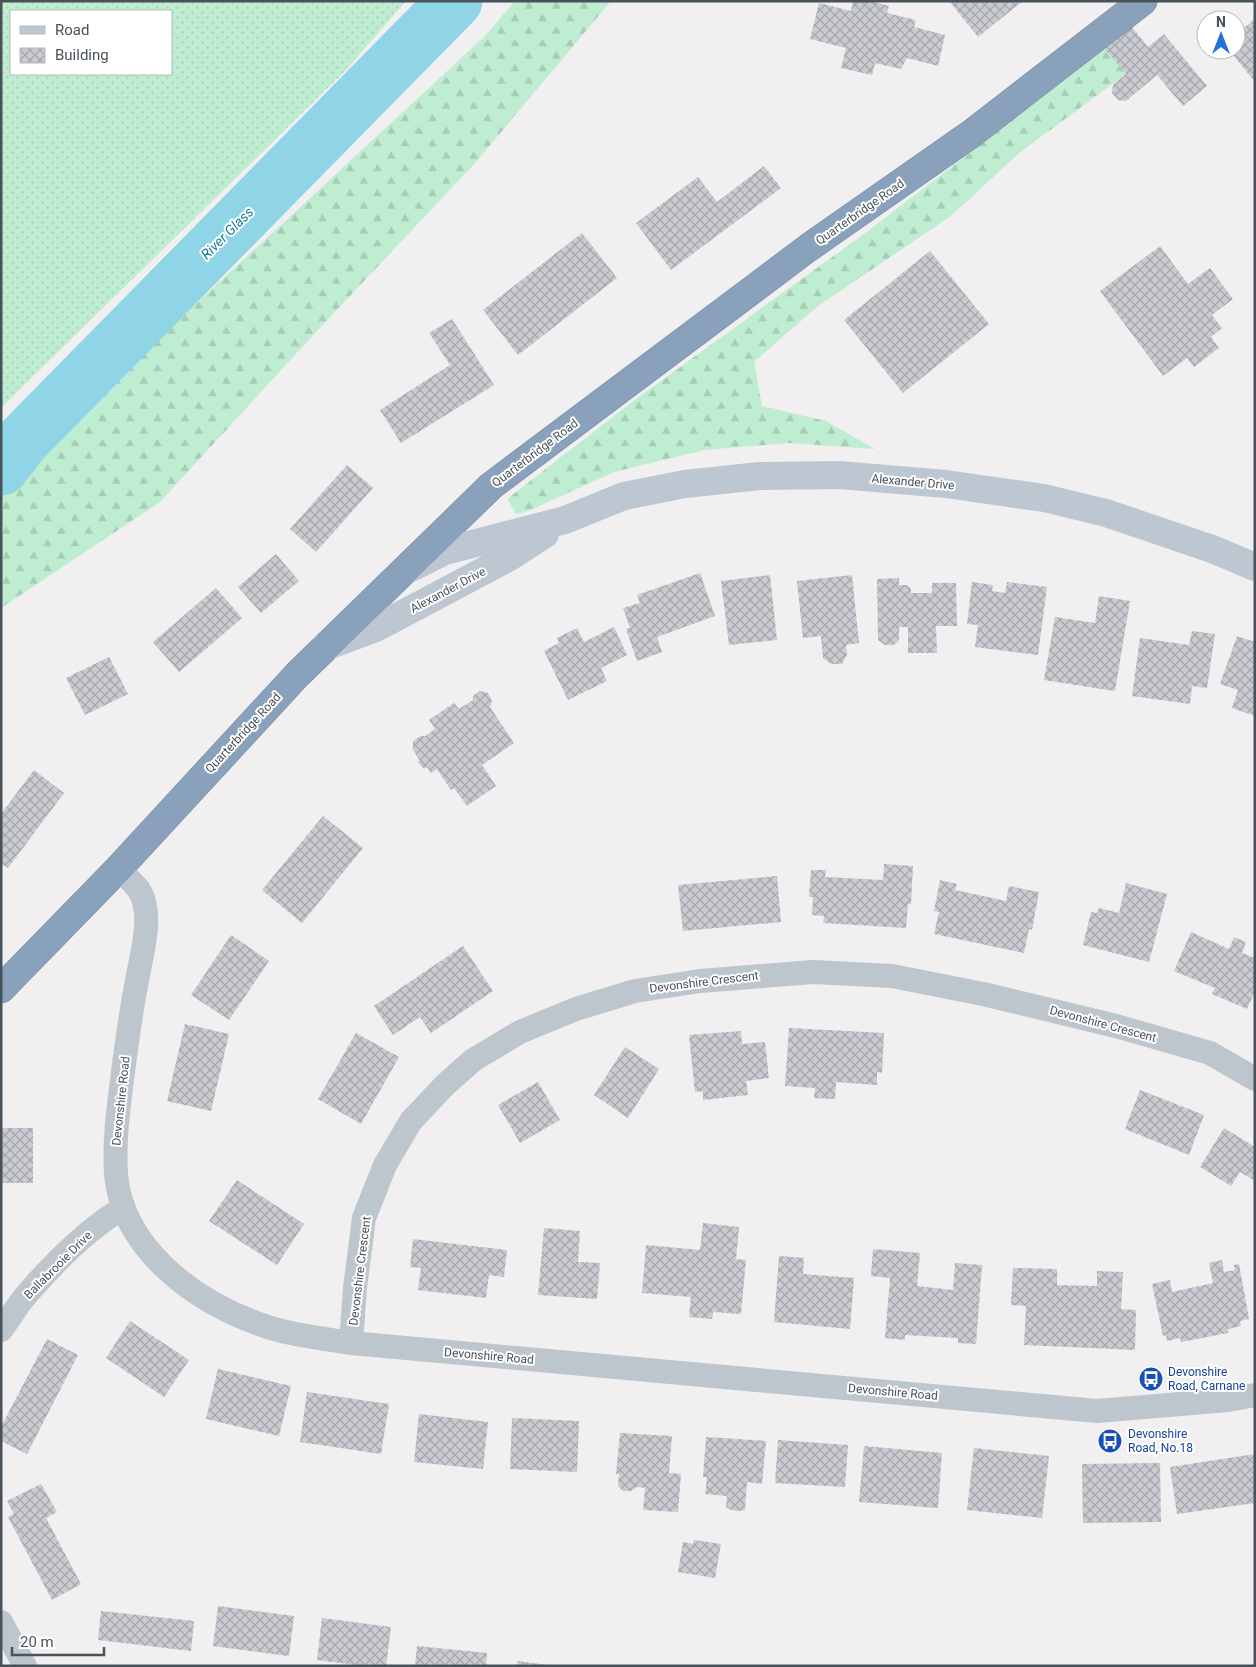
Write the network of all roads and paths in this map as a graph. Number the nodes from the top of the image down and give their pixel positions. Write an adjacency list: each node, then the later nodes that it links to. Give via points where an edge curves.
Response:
1 (1143, 1): 4 (highway, Quarterbridge Road, via 971,134 808,248 491,486)
2 (565, 520): 3 (main road, Alexander Drive, via 624,496 685,484 760,476 839,475 946,484 1044,498 1106,513); 4 (main road, Alexander Drive, via 445,551); 5 (main road, Alexander Drive, via 508,558 376,628)
3 (1255, 567)
4 (403, 571): 5 (highway, Quarterbridge Road)
5 (325, 647): 6 (highway, Quarterbridge Road)
6 (118, 868): 7 (highway, Quarterbridge Road); 9 (street, Devonshire Road, via 140,892 146,924 116,1127 116,1174)
7 (1, 989)
8 (1255, 1079): 11 (street, Devonshire Crescent, via 1210,1053 1116,1026 892,976 813,972 769,974 635,991 576,1009 520,1032 473,1060 411,1121 385,1165 364,1218)
9 (123, 1208): 10 (street, Ballabrooie Drive, via 83,1237 28,1293); 11 (street, Devonshire Road, via 154,1256 178,1281 202,1296 261,1325)
10 (1, 1330)
11 (351, 1343): 12 (street, Devonshire Road, via 1097,1411)
12 (1255, 1395)
13 (1, 1622): 14 (street)
14 (25, 1666)

